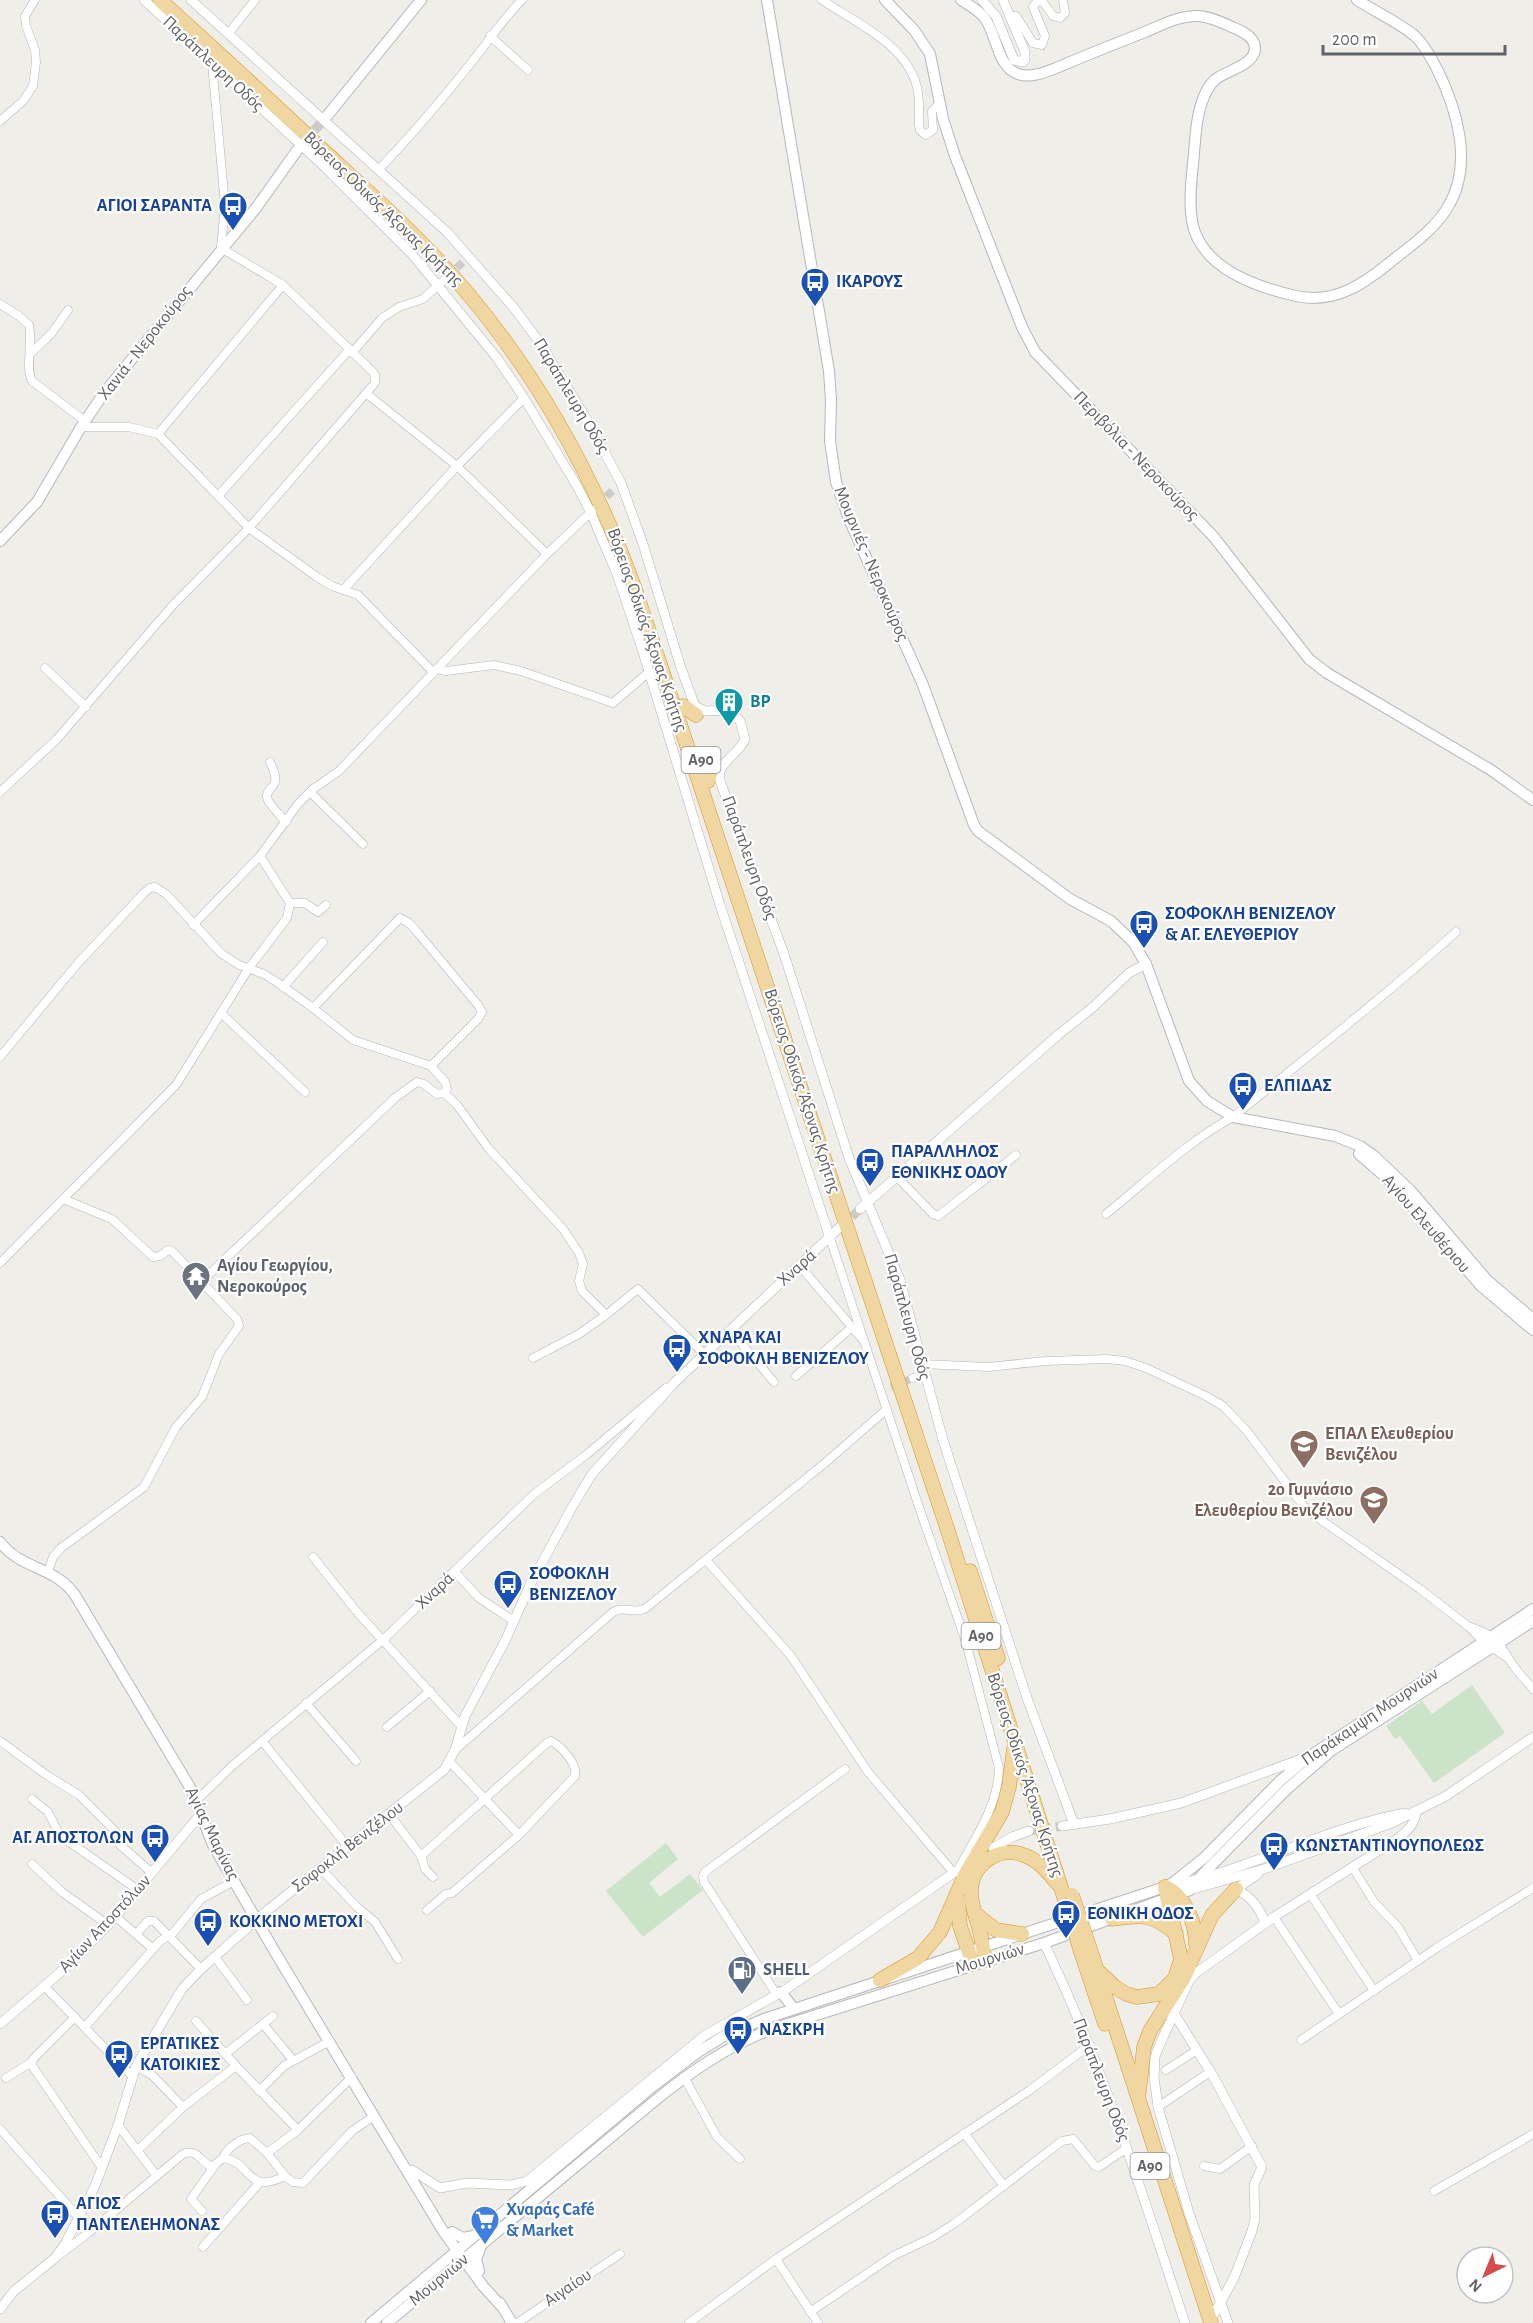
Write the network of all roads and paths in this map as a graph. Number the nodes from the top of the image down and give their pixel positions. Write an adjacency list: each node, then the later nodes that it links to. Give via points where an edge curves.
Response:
1 (35, 0): 24 (street, via 25,16 35,50 33,87)
2 (144, 0): 20 (street, Παράπλευρη Οδός)
3 (160, 0): 122 (highway, Βόρειος Οδικός Άξονας Κρήτης / Α90, via 374,196 447,269 529,375 587,474 635,589)
4 (173, 0): 48 (highway, Βόρειος Οδικός Άξονας Κρήτης / Α90, via 418,226 476,290 525,354 579,440 609,499)
5 (191, 0): 18 (street, Παράπλευρη Οδός)
6 (255, 0): 18 (street)
7 (421, 0): 23 (main road)
8 (522, 0): 19 (street)
9 (767, 0): 65 (main road, Μουρνιές - Νεροκούρος, via 829,371 834,471 849,519 923,685 974,825 1070,899 1111,921 1133,942)
10 (822, 0): 22 (street, via 902,56 917,88 919,125 925,135 933,130 932,111)
11 (885, 0): 22 (main road, Περιβόλια - Νεροκούρος, via 914,30 930,54)
12 (961, 0): 16 (main road, via 983,16 1008,67 1024,75 1056,68 1181,18 1209,18 1249,36 1254,43 1251,58 1216,79 1201,105 1192,170 1192,221 1202,246 1227,270 1277,290 1313,298 1351,290 1414,243 1448,207 1460,171 1456,118 1431,58 1415,37)
13 (982, 0): 17 (street, via 996,16 1014,60 1023,62 1025,52)
14 (1003, 0): 17 (street)
15 (1063, 0): 17 (street, via 1065,13 1060,18 1053,16 1043,2 1034,4 1046,36 1042,45 1033,43 1016,16)
16 (1357, 0)
17 (1009, 16)
18 (228, 34): 26 (street, Παράπλευρη Οδός)
19 (490, 36): 21 (street); 26 (street, via 468,68)
20 (212, 63): 27 (street, via 224,193); 28 (street, Παράπλευρη Οδός)
21 (528, 70)
22 (940, 103): 56 (main road, Περιβόλια - Νεροκούρος, via 955,156 1022,327 1042,360 1213,536 1316,666)
23 (327, 116)
24 (0, 121)
25 (298, 149): 27 (main road, Χανιά - Νεροκούρος, via 256,208)
26 (379, 169): 79 (street, Παράπλευρη Οδός, via 447,231 540,343 586,418 643,544 691,699 700,710 730,710 736,714 745,739 718,775 784,954)
27 (221, 248): 29 (street); 36 (main road, Χανιά - Νεροκούρος)
28 (442, 282): 32 (street, via 423,299 382,318); 35 (street, Παράπλευρη Οδός)
29 (282, 285): 32 (street); 37 (street)
30 (0, 304): 33 (street, via 29,325)
31 (68, 310): 33 (street, via 48,338)
32 (351, 351): 34 (street, via 375,375 375,383); 39 (street)
33 (31, 353): 36 (street, via 32,381)
34 (367, 394): 38 (street); 41 (street)
35 (524, 398): 38 (street); 40 (street, Παράπλευρη Οδός)
36 (83, 424): 37 (street); 42 (main road, Χανιά - Νεροκούρος, via 38,502)
37 (158, 434): 39 (street)
38 (458, 466): 43 (street); 44 (street)
39 (218, 496): 41 (street)
40 (593, 510): 43 (street); 47 (street, Παράπλευρη Οδός)
41 (249, 528): 44 (street, via 317,577); 49 (street, via 173,605)
42 (0, 540)
43 (547, 554): 46 (street)
44 (344, 589): 46 (street, via 374,610)
45 (45, 668): 49 (street)
46 (435, 670): 47 (street, via 494,665 613,703); 55 (street, via 339,771)
47 (650, 672): 82 (street, Παράπλευρη Οδός, via 720,905)
48 (683, 706): 50 (highway); 53 (highway, Βόρειος Οδικός Άξονας Κρήτης / Α90)
49 (86, 707): 54 (street)
50 (696, 715)
51 (270, 762): 57 (street, via 276,778 268,800)
52 (712, 767): 53 (highway)
53 (708, 781): 159 (highway, Βόρειος Οδικός Άξονας Κρήτης / Α90, via 976,1589)
54 (0, 792)
55 (310, 792): 57 (street); 58 (street)
56 (1533, 800)
57 (286, 822): 59 (street)
58 (363, 844)
59 (260, 856): 60 (street); 62 (street)
60 (290, 903): 61 (street, via 305,903 318,912); 66 (street, via 287,918)
61 (326, 905)
62 (193, 925): 66 (street, via 222,954); 70 (street, via 166,894 150,888 101,936)
63 (1456, 932): 74 (street)
64 (323, 942): 67 (street)
65 (1146, 964): 74 (main road, Αγίου Ελευθέριου, via 1189,1081 1212,1106); 77 (street, via 1129,973)
66 (249, 968): 67 (street); 69 (street)
67 (283, 987): 68 (street)
68 (313, 1008): 71 (street, via 352,1040); 71 (street, via 396,920 404,919 482,1012)
69 (221, 1013): 72 (street); 78 (street, via 176,1085)
70 (0, 1057)
71 (431, 1066): 73 (street, via 447,1086)
72 (305, 1092)
73 (444, 1093): 85 (street, via 437,1094 417,1082 405,1090); 86 (street, via 489,1149 563,1229 583,1264 579,1281 582,1291)
74 (1233, 1117): 75 (main road, Αγίου Ελευθέριου); 80 (street)
75 (1310, 1131): 87 (main road, Αγίου Ελευθέριου, via 1360,1146 1385,1165 1487,1280); 90 (main road, Αγίου Ελευθέριου, via 1356,1152 1374,1166 1481,1286)
76 (1016, 1155): 77 (street, via 938,1216)
77 (896, 1176): 79 (street)
78 (63, 1199): 83 (street); 85 (street, via 122,1225 153,1257 172,1251)
79 (863, 1206): 94 (street, Παράπλευρη Οδός, via 900,1280)
80 (1106, 1214)
81 (840, 1227): 82 (street, Χναρά)
82 (830, 1238): 84 (street, Χναρά); 91 (street)
83 (0, 1263)
84 (799, 1265): 88 (street); 89 (street, Χναρά)
85 (202, 1281): 106 (street, via 237,1319 238,1330 219,1354 202,1396 172,1433 144,1487 57,1551)
86 (606, 1315): 92 (street, via 638,1289); 93 (street)
87 (1533, 1319)
88 (851, 1328): 91 (street); 96 (street)
89 (730, 1330): 92 (street, Χναρά); 99 (street)
90 (1533, 1330)
91 (866, 1344): 101 (street)
92 (704, 1354): 98 (street, Χναρά)
93 (533, 1358)
94 (922, 1364): 95 (street, Παράπλευρη Οδός); 113 (street, via 970,1368 1116,1360 1146,1368 1206,1396 1235,1418 1311,1513)
95 (924, 1375): 97 (street); 136 (street, Παράπλευρη Οδός, via 1014,1658)
96 (796, 1376)
97 (913, 1378)
98 (675, 1382): 107 (street, Χναρά, via 533,1495); 108 (street, Χναρά, via 587,1481)
99 (774, 1382)
100 (891, 1387): 101 (street)
101 (881, 1392): 102 (street)
102 (887, 1409): 105 (street); 144 (street, via 966,1642 999,1768 993,1803)
103 (0, 1542): 106 (main road, Αγίας Μαρίνας, via 14,1558)
104 (313, 1557): 112 (street)
105 (705, 1560): 123 (street, via 646,1608 613,1612); 144 (street, via 791,1656 867,1772)
106 (48, 1572): 132 (main road, Αγίας Μαρίνας, via 75,1594)
107 (455, 1572): 110 (street, via 478,1598); 112 (street, Χναρά)
108 (521, 1604): 110 (street, Σοφοκλή Βενιζέλου)
109 (1533, 1608): 113 (main road, Παράκαμψη Μουρνιών)
110 (514, 1621): 117 (street, Σοφοκλή Βενιζέλου)
111 (1533, 1621): 113 (main road, Παράκαμψη Μουρνιών)
112 (384, 1639): 115 (street); 116 (street, Χναρά)
113 (1492, 1643): 114 (street); 124 (main road, Παράκαμψη Μουρνιών); 129 (main road, Παράκαμψη Μουρνιών)
114 (1533, 1689)
115 (430, 1691): 117 (street); 118 (street)
116 (306, 1703): 121 (street, Χναρά); 125 (street)
117 (461, 1726): 123 (street, Σοφοκλή Βενιζέλου)
118 (387, 1727)
119 (1533, 1737): 133 (street, via 1446,1796)
120 (0, 1741): 148 (street, via 79,1795 116,1832 119,1844)
121 (262, 1741): 132 (street, Χναρά); 140 (street)
122 (1015, 1743): 152 (highway, Βόρειος Οδικός Άξονας Κρήτης / Α90); 154 (highway, via 1002,1812)
123 (455, 1750): 126 (street, Σοφοκλή Βενιζέλου)
124 (1306, 1758): 128 (street); 129 (main road, Παράκαμψη Μουρνιών)
125 (356, 1761)
126 (450, 1762): 131 (street); 135 (street, Σοφοκλή Βενιζέλου)
127 (845, 1769): 186 (street, via 703,1876)
128 (1270, 1771): 129 (street); 136 (street, via 1172,1805)
129 (1283, 1785): 151 (main road, Παράκαμψη Μουρνιών); 157 (main road, Παράκαμψη Μουρνιών, via 1174,1882)
130 (32, 1799): 156 (street, via 48,1812 65,1839)
131 (486, 1799): 139 (street); 139 (street, via 548,1742 559,1746 575,1766 575,1776); 142 (street)
132 (196, 1801): 134 (main road, Αγίας Μαρίνας)
133 (1416, 1811): 145 (street, Μουρνιών); 146 (street, via 1410,1828); 151 (street, Μουρνιών, via 1335,1833)
134 (200, 1815): 148 (street, Αγίων Αποστόλων); 150 (main road, Αγίας Μαρίνας)
135 (390, 1815): 140 (street, Σοφοκλή Βενιζέλου); 142 (street)
136 (1074, 1824): 137 (street)
137 (1062, 1826)
138 (1029, 1831): 141 (street)
139 (519, 1835): 161 (street)
140 (348, 1847): 147 (street, Σοφοκλή Βενιζέλου)
141 (993, 1848)
142 (421, 1856): 149 (street)
143 (32, 1864): 168 (street, via 62,1892)
144 (959, 1868): 186 (street)
145 (1267, 1868): 151 (street, Μουρνιών); 155 (street)
146 (1353, 1868): 158 (street); 180 (street)
147 (320, 1869): 166 (street, Σοφοκλή Βενιζέλου); 179 (street, via 375,1923)
148 (152, 1873): 156 (street, Αγίων Αποστόλων)
149 (433, 1877)
150 (234, 1881): 166 (main road, Αγίας Μαρίνας); 172 (street, via 201,1899)
151 (1193, 1885): 157 (main road, Μουρνιών); 160 (highway)
152 (1060, 1886): 159 (highway, Βόρειος Οδικός Άξονας Κρήτης / Α90); 162 (highway, via 1037,1861 1019,1853 1002,1853 984,1862 974,1875)
153 (1533, 1888): 180 (street)
154 (960, 1889): 177 (highway, via 960,1926); 183 (highway, via 927,1951)
155 (1236, 1889): 167 (street, via 1257,1906); 175 (highway, via 1212,1915)
156 (138, 1890): 163 (street, Αγίων Αποστόλων)
157 (1170, 1893): 160 (highway); 165 (main road, Μουρνιών); 170 (main road); 171 (highway)
158 (1311, 1895): 164 (street); 185 (street)
159 (1068, 1898): 176 (highway, Βόρειος Οδικός Άξονας Κρήτης / Α90, bridge)
160 (1187, 1909): 175 (highway)
161 (427, 1910)
162 (974, 1912): 170 (highway, via 990,1927); 177 (highway)
163 (116, 1917): 168 (street, Αγίων Αποστόλων); 169 (street)
164 (1274, 1917): 167 (street); 189 (street)
165 (1112, 1919): 171 (highway, via 1147,1916); 173 (main road, Μουρνιών)
166 (257, 1921): 178 (street, Σοφοκλή Βενιζέλου); 198 (main road, Αγίας Μαρίνας)
167 (1265, 1923): 190 (street, via 1196,1973)
168 (108, 1925): 184 (street, Αγίων Αποστόλων)
169 (136, 1934): 172 (street, via 152,1920); 174 (street)
170 (1022, 1934): 177 (main road)
171 (1176, 1934): 182 (highway, via 1179,1971 1159,1994 1126,1994)
172 (170, 1936): 174 (street); 181 (street)
173 (1044, 1942): 177 (main road, Μουρνιών); 199 (street, Παράπλευρη Οδός)
174 (153, 1948): 196 (street)
175 (1196, 1950): 213 (highway, via 1147,2039)
176 (1086, 1951): 182 (highway, Βόρειος Οδικός Άξονας Κρήτης / Α90); 260 (highway, Βόρειος Οδικός Άξονας Κρήτης / Α90)
177 (978, 1956): 183 (main road); 210 (main road, Μουρνιών, via 769,2030 728,2048)
178 (215, 1957): 181 (street, Σοφοκλή Βενιζέλου); 187 (street)
179 (398, 1959)
180 (1418, 1960): 185 (street)
181 (201, 1969): 204 (street, Σοφοκλή Βενιζέλου, via 176,1997)
182 (1097, 1970): 213 (highway, Βόρειος Οδικός Άξονας Κρήτης / Α90)
183 (880, 1980): 188 (main road)
184 (44, 1986): 192 (street); 194 (street, Αγίων Αποστόλων)
185 (1374, 1991): 189 (street)
186 (779, 1994): 188 (main road); 232 (street, via 688,2048 528,2181 440,2188)
187 (247, 2000)
188 (794, 2009): 241 (main road, via 724,2037 691,2057 652,2086)
189 (1339, 2014): 197 (street)
190 (1175, 2015): 200 (street); 215 (street, via 1155,2057)
191 (273, 2016): 195 (street)
192 (75, 2017): 196 (street); 203 (street)
193 (196, 2021): 201 (street)
194 (0, 2024)
195 (263, 2024): 201 (street); 202 (street)
196 (85, 2027): 208 (street)
197 (1301, 2040)
198 (330, 2041): 202 (street); 209 (main road, Αγίας Μαρίνας)
199 (1090, 2045): 220 (street); 223 (street, Παράπλευρη Οδός)
200 (1197, 2050): 206 (street); 207 (street)
201 (225, 2054): 205 (street)
202 (293, 2060): 212 (street)
203 (32, 2062): 211 (street); 231 (street)
204 (136, 2066): 208 (street, Σοφοκλή Βενιζέλου); 214 (street, via 152,2075)
205 (236, 2066): 212 (street); 214 (street)
206 (1166, 2070)
207 (1210, 2072): 215 (street); 222 (street)
208 (132, 2076): 217 (street, Σοφοκλή Βενιζέλου)
209 (352, 2077): 216 (main road, Αγίας Μαρίνας); 219 (street)
210 (684, 2077): 228 (street, via 717,2137); 241 (main road, Μουρνιών)
211 (6, 2078)
212 (259, 2091): 219 (street)
213 (1139, 2103): 252 (highway, Βόρειος Οδικός Άξονας Κρήτης / Α90)
214 (183, 2107): 224 (street)
215 (1158, 2107): 249 (street)
216 (374, 2116): 226 (main road, Αγίας Μαρίνας); 234 (street, via 352,2131 303,2183)
217 (118, 2125): 224 (street); 231 (street, Σοφοκλή Βενιζέλου)
218 (0, 2129): 239 (street)
219 (298, 2130): 225 (street)
220 (964, 2133): 236 (street); 246 (street)
221 (1533, 2134): 237 (street)
222 (1252, 2146): 230 (street, via 1220,2169); 249 (street, via 1262,2170 1254,2189 1255,2219)
223 (1127, 2148): 236 (street, via 1099,2167 1077,2142 1068,2139 1054,2145); 259 (street, Παράπλευρη Οδός)
224 (138, 2150): 233 (street)
225 (267, 2153): 227 (street, via 246,2138); 234 (street)
226 (398, 2154): 232 (main road, Αγίας Μαρίνας); 240 (main road, Αγίας Μαρίνας)
227 (223, 2158): 229 (street); 235 (street, via 232,2160)
228 (740, 2159)
229 (215, 2166): 233 (street, via 189,2151); 238 (street, via 191,2199)
230 (1204, 2166)
231 (102, 2168): 239 (street, Σοφοκλή Βενιζέλου)
232 (412, 2170): 240 (main road, Αγίας Μαρίνας)
233 (156, 2175): 245 (street)
234 (285, 2176): 235 (street, via 271,2183)
235 (260, 2182): 242 (street)
236 (1004, 2186): 251 (street, via 944,2230 893,2256)
237 (1434, 2191)
238 (201, 2211)
239 (79, 2218): 245 (street, Σοφοκλή Βενιζέλου)
240 (449, 2234): 241 (main road); 243 (main road, Αγίας Μαρίνας); 247 (main road)
241 (479, 2240): 243 (main road, Μουρνιών); 248 (main road)
242 (203, 2247)
243 (462, 2253): 247 (main road, Μουρνιών); 248 (main road, Αγίας Μαρίνας)
244 (620, 2254): 256 (street, Αιγαίου)
245 (55, 2258): 250 (street, Σοφοκλή Βενιζέλου, via 14,2291)
246 (776, 2259): 251 (street); 257 (street)
247 (446, 2266): 248 (main road); 253 (main road, Μουρνιών); 254 (main road, Μουρνιών)
248 (477, 2273): 255 (main road, Αγίας Μαρίνας)
249 (1221, 2304): 252 (street); 261 (street)
250 (0, 2309)
251 (810, 2312): 258 (street)
252 (1212, 2318)
253 (371, 2323)
254 (387, 2323)
255 (512, 2323)
256 (517, 2323)
257 (689, 2323)
258 (818, 2323)
259 (1185, 2323)
260 (1202, 2323)
261 (1227, 2323)

